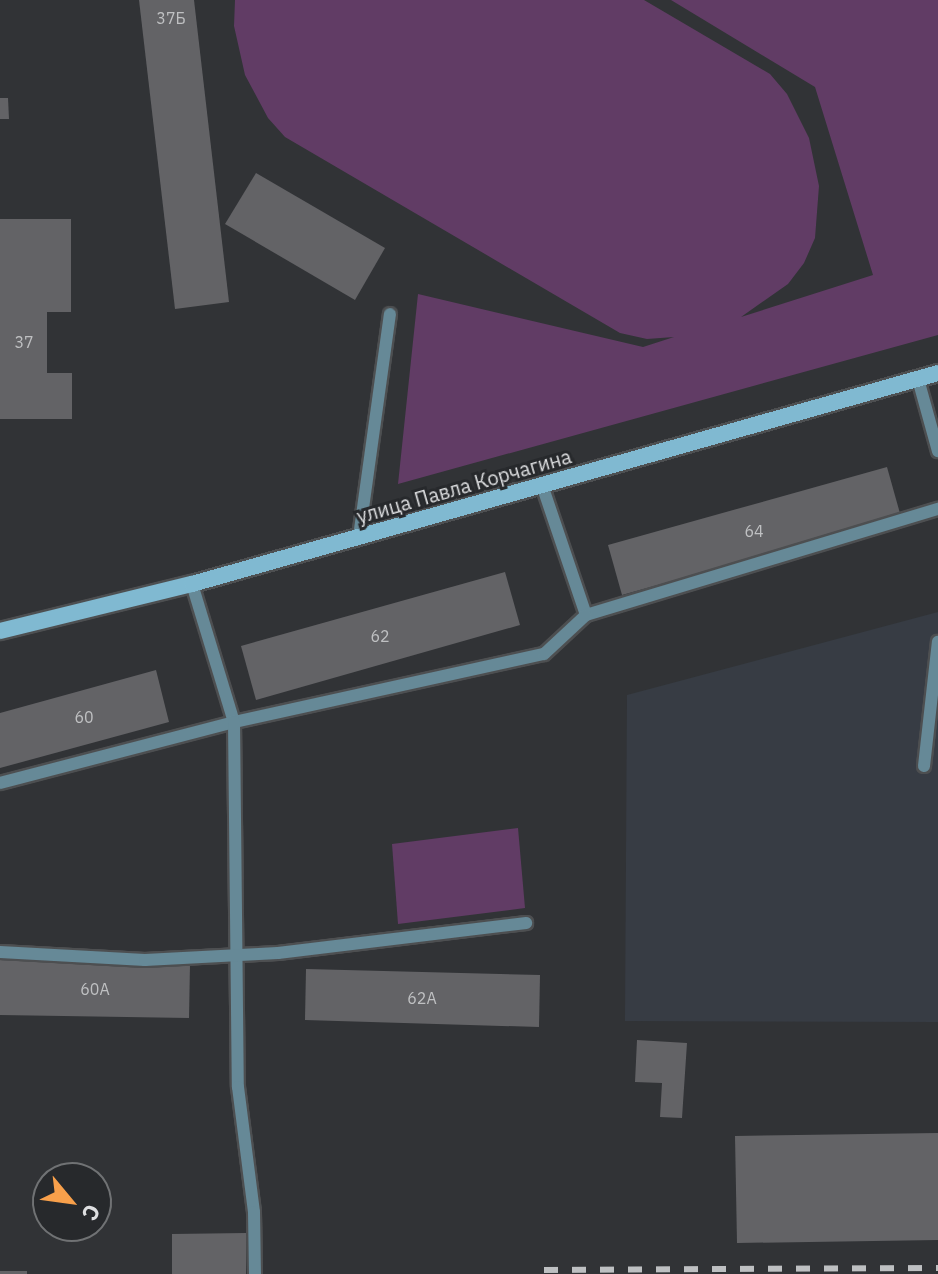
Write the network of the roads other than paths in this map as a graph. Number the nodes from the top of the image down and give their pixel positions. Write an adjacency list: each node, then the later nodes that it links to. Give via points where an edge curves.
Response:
1 (390, 314): 7 (lane)
2 (938, 373): 3 (main road, улица Павла Корчагина)
3 (918, 379): 4 (lane); 5 (main road, улица Павла Корчагина)
4 (938, 451)
5 (542, 485): 7 (main road, улица Павла Корчагина); 9 (lane)
6 (938, 509): 9 (lane)
7 (359, 537): 8 (main road, улица Павла Корчагина)
8 (192, 584): 10 (main road, улица Павла Корчагина); 12 (lane)
9 (586, 615): 12 (lane, via 544,654)
10 (0, 631)
11 (938, 642): 13 (lane)
12 (234, 722): 14 (lane); 17 (lane)
13 (924, 766)
14 (0, 783)
15 (526, 923): 17 (lane)
16 (0, 952): 17 (lane, via 145,960)
17 (235, 955): 18 (lane, via 238,1087 254,1212)
18 (255, 1274)

